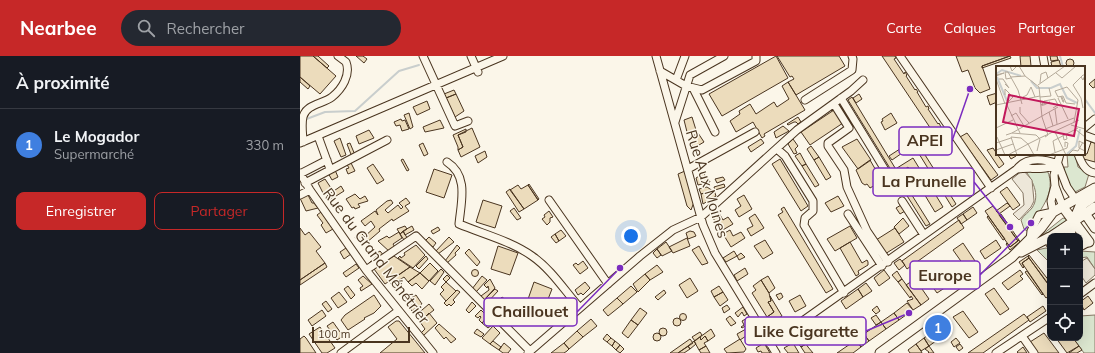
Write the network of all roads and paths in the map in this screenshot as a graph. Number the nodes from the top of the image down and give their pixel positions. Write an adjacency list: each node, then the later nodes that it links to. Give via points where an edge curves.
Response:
1 (338, 56): 32 (street, via 346,62 347,78 332,97 311,106 303,119)
2 (423, 56): 17 (street)
3 (471, 56): 13 (street)
4 (503, 56): 13 (street)
5 (656, 56): 14 (street, Rue Aux Moines)
6 (685, 56): 15 (street)
7 (724, 56): 18 (street, via 690,75)
8 (756, 56): 18 (street, via 756,61 702,90)
9 (852, 56): 20 (street, via 852,70)
10 (900, 56): 46 (street)
11 (1043, 56): 12 (street)
12 (1045, 66)
13 (477, 70): 17 (street)
14 (660, 71): 15 (street); 24 (street, Rue Aux Moines)
15 (676, 80): 18 (street)
16 (863, 80): 19 (street)
17 (436, 85): 23 (street, via 455,126); 29 (street)
18 (690, 87): 24 (street); 26 (street)
19 (841, 98): 21 (street); 44 (street)
20 (805, 100)
21 (834, 104): 33 (street, via 797,130); 67 (street, via 849,128 828,143 828,146 844,170 847,187 867,231)
22 (1093, 120): 25 (street)
23 (468, 121)
24 (675, 122): 40 (street, Rue Aux Moines)
25 (1085, 127)
26 (715, 132)
27 (755, 132): 40 (street)
28 (1085, 135): 30 (street)
29 (318, 136): 32 (street); 36 (street)
30 (1095, 139)
31 (387, 140): 39 (street)
32 (301, 143)
33 (776, 149): 58 (street); 73 (street, via 785,156 813,201 813,211 805,218 804,225)
34 (1060, 155): 38 (street)
35 (1078, 155): 41 (street, via 1082,164)
36 (327, 160): 39 (street); 42 (street)
37 (447, 162): 74 (street, via 455,167 463,184 459,224 532,256 547,269)
38 (1058, 164): 45 (street, via 1054,175); 46 (street, via 1049,169 1017,169); 53 (street, via 1067,187)
39 (330, 169): 43 (street)
40 (688, 169): 58 (street, Rue Aux Moines)
41 (1095, 173)
42 (300, 174): 43 (street, Rue du Grand Ménétrier)
43 (305, 183): 48 (street, Rue du Grand Ménétrier)
44 (893, 183)
45 (1055, 186): 55 (street); 56 (street, via 1051,201)
46 (990, 188): 63 (street)
47 (1095, 188): 53 (main road)
48 (310, 190): 49 (street); 69 (street, Rue du Grand Ménétrier)
49 (300, 195)
50 (1095, 196): 53 (main road)
51 (549, 200): 70 (street)
52 (902, 201): 63 (street)
53 (1082, 203): 54 (main road); 55 (main road); 59 (main road); 60 (main road)
54 (1095, 206)
55 (1064, 207): 56 (main road); 59 (main road)
56 (1053, 212): 66 (main road)
57 (848, 214): 68 (street)
58 (701, 217): 70 (street, via 673,230); 78 (street, Rue Aux Moines, via 715,253)
59 (1073, 222): 61 (main road); 62 (street); 65 (main road)
60 (1095, 228)
61 (1059, 233)
62 (1069, 233)
63 (924, 235): 67 (street)
64 (1047, 242): 66 (main road)
65 (1088, 243)
66 (1012, 257): 83 (main road)
67 (888, 262): 68 (street)
68 (882, 266): 73 (street)
69 (366, 270): 75 (street, Rue du Grand Ménétrier); 79 (street, via 416,236)
70 (608, 284): 74 (street)
71 (1095, 284): 72 (street)
72 (1083, 292)
73 (844, 293): 78 (street)
74 (580, 308): 79 (street)
75 (398, 311): 80 (street); 81 (street, Rue du Grand Ménétrier)
76 (1047, 319): 77 (street)
77 (1022, 336): 84 (street); 85 (street)
78 (770, 344): 82 (street, Rue Aux Moines)
79 (529, 352)
80 (341, 353)
81 (433, 353)
82 (776, 353)
83 (880, 353)
84 (997, 353)
85 (1034, 353)

